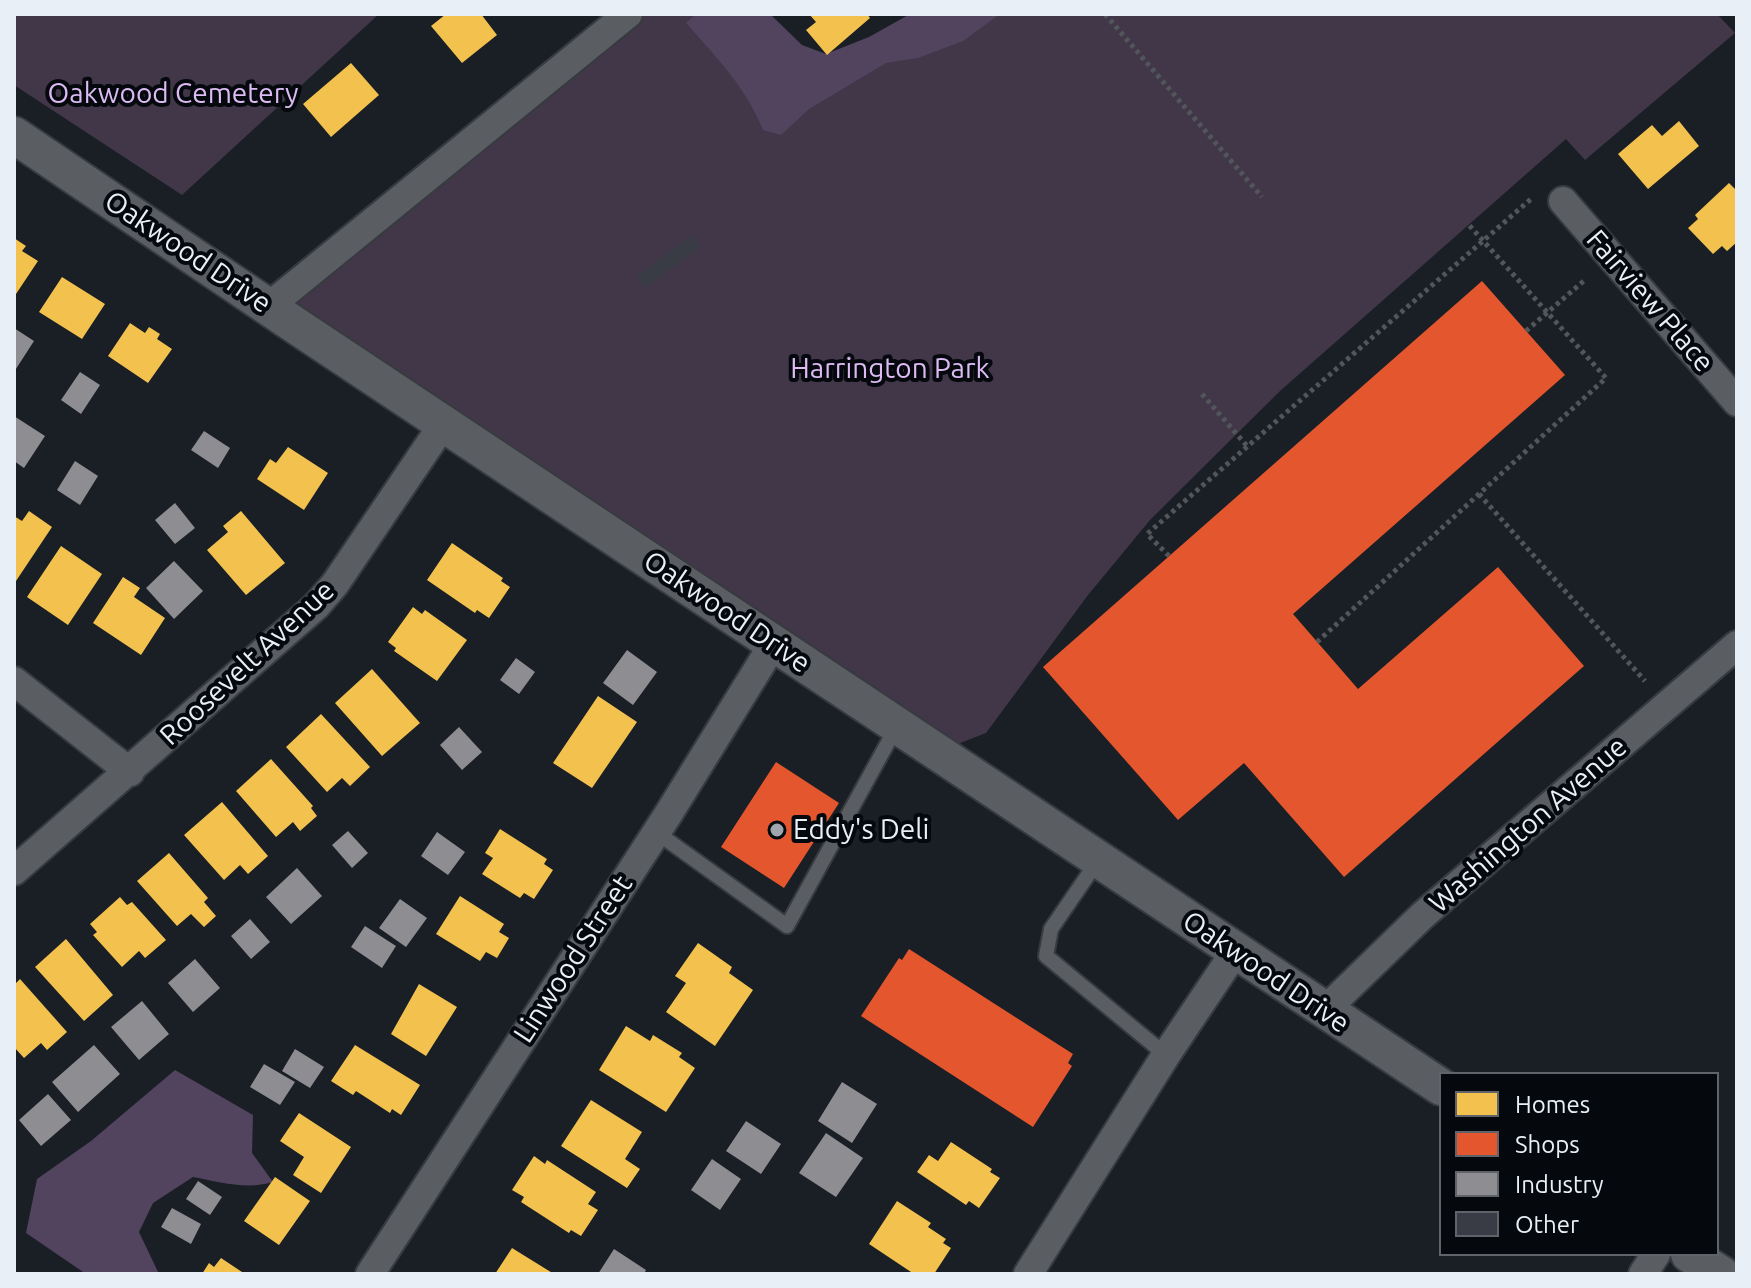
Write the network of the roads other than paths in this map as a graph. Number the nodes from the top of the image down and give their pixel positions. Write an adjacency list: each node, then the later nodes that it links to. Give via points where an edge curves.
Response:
1 (628, 14): 4 (street)
2 (14, 135): 4 (street, Oakwood Drive)
3 (1563, 201): 5 (street, Fairview Place)
4 (268, 307): 6 (street, Oakwood Drive)
5 (1737, 402)
6 (444, 423): 7 (street, Oakwood Drive); 11 (street, Roosevelt Avenue, via 321,601)
7 (774, 643): 10 (street, Oakwood Drive); 12 (street, Linwood Street)
8 (1737, 645): 16 (street, Washington Avenue, via 1423,915)
9 (14, 681): 11 (street)
10 (898, 725): 12 (lane, via 787,926); 13 (street, Oakwood Drive)
11 (130, 772): 14 (street, Roosevelt Avenue)
12 (656, 832): 21 (street, Linwood Street)
13 (1099, 859): 15 (street, Oakwood Drive); 17 (lane, via 1051,929 1046,956)
14 (14, 871)
15 (1235, 952): 16 (street, Oakwood Drive); 17 (street)
16 (1324, 1011): 18 (street, Oakwood Drive)
17 (1166, 1055): 22 (street)
18 (1439, 1086)
19 (1655, 1256): 23 (street)
20 (1692, 1256): 24 (street)
21 (370, 1274)
22 (1028, 1274)
23 (1643, 1274)
24 (1721, 1274)

